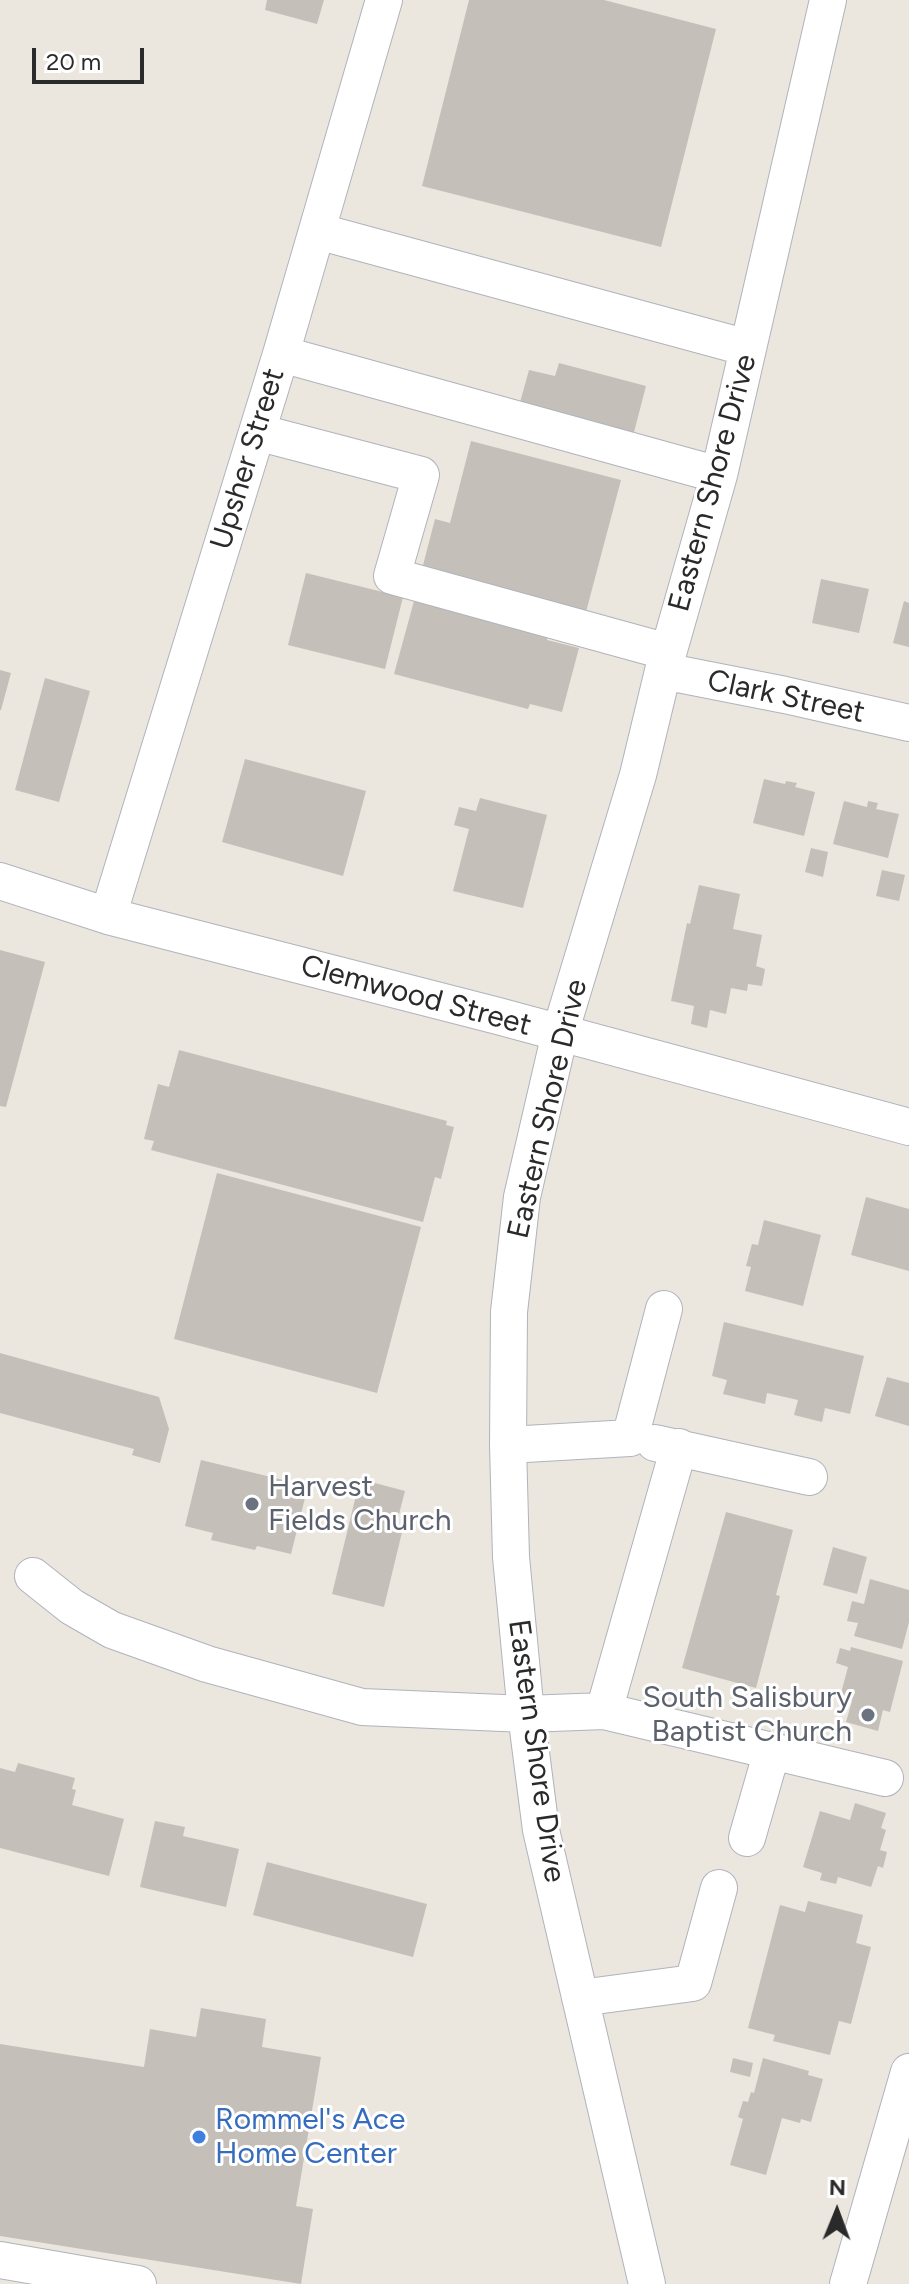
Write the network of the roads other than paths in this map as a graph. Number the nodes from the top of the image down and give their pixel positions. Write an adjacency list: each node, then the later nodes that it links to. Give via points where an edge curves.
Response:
1 (384, 0): 3 (street, Upsher Street)
2 (828, 0): 4 (street, Eastern Shore Drive)
3 (317, 231): 4 (street); 5 (street, Upsher Street)
4 (748, 348): 7 (street, Eastern Shore Drive)
5 (281, 354): 6 (street, Upsher Street); 7 (street)
6 (257, 432): 8 (street, Clark Street, via 421,475 392,576); 11 (street, Upsher Street)
7 (719, 475): 8 (street, Eastern Shore Drive)
8 (666, 662): 9 (street, Clark Street); 12 (street, Eastern Shore Drive, via 638,775)
9 (909, 723)
10 (0, 881): 11 (street, Clemwood Street)
11 (108, 916): 12 (street, Clemwood Street)
12 (560, 1033): 13 (street, Clemwood Street); 16 (street, Eastern Shore Drive, via 522,1197 509,1312)
13 (909, 1127)
14 (664, 1309): 15 (street)
15 (630, 1438): 16 (street); 17 (street)
16 (508, 1445): 21 (street, Eastern Shore Drive, via 511,1557)
17 (679, 1447): 18 (street); 20 (street)
18 (809, 1477)
19 (33, 1576): 21 (street, via 112,1630 207,1664 362,1707)
20 (604, 1711): 21 (street); 22 (street)
21 (526, 1714): 26 (street, Eastern Shore Drive, via 541,1830)
22 (772, 1751): 23 (street); 24 (street)
23 (885, 1778)
24 (747, 1838)
25 (719, 1888): 26 (street, via 693,1983)
26 (580, 1998): 30 (street, Eastern Shore Drive)
27 (909, 2072): 31 (street)
28 (0, 2260): 29 (street)
29 (128, 2283)
30 (647, 2284)
31 (848, 2284)

